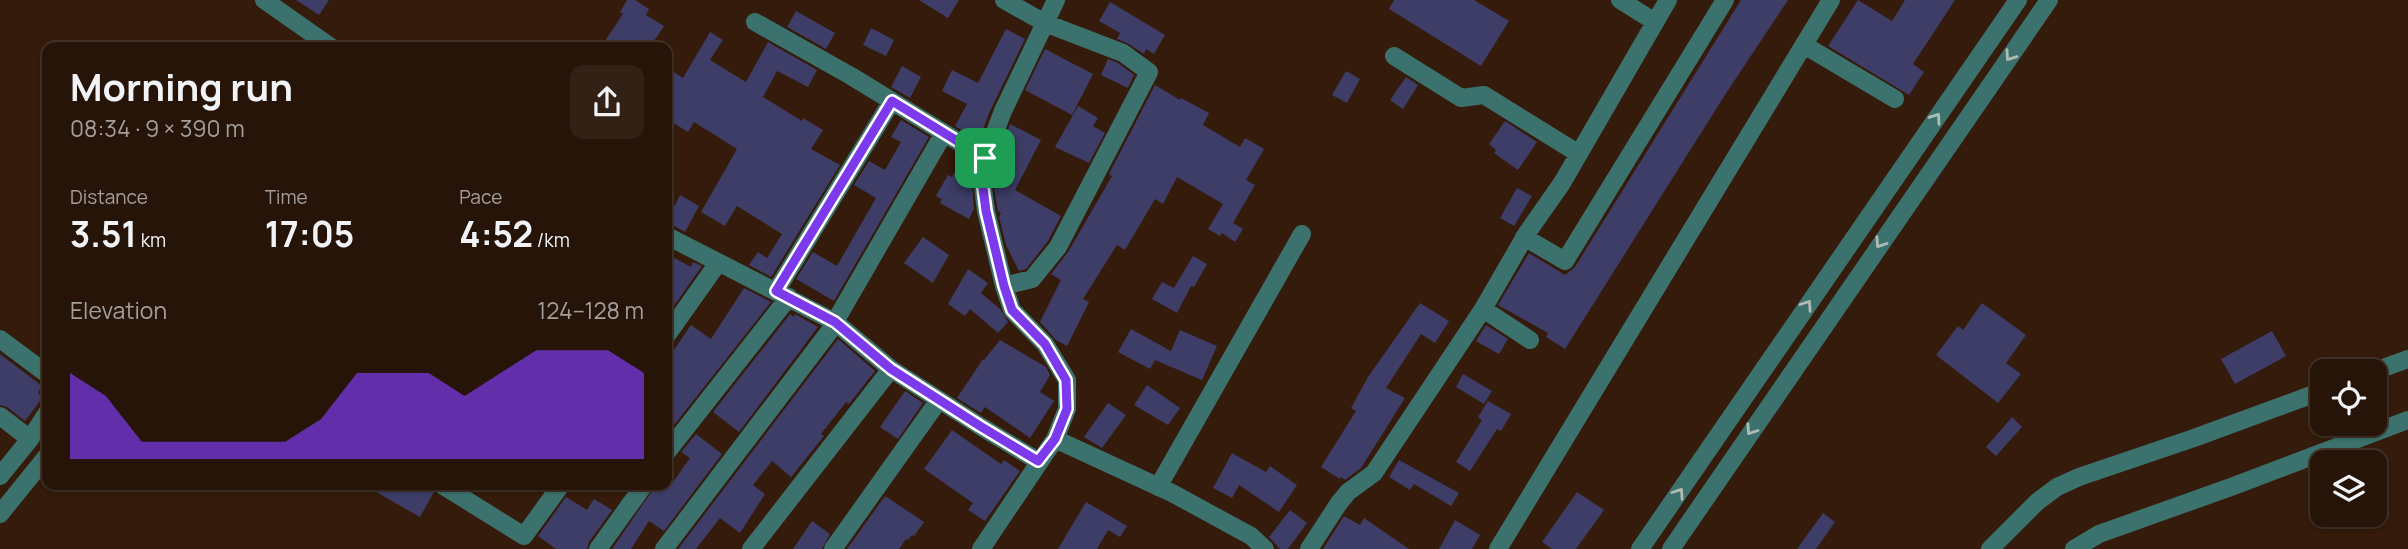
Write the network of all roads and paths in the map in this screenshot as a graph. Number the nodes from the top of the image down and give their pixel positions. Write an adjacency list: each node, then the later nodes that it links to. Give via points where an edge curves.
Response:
1 (265, 0): 13 (street)
2 (1004, 0): 12 (street)
3 (1056, 0): 12 (street)
4 (1620, 0): 11 (street)
5 (1668, 0): 11 (street)
6 (1726, 0): 22 (street, via 1565,261)
7 (1831, 0): 14 (street)
8 (2018, 0): 60 (street, one-way to 8)
9 (2049, 0): 61 (street, one-way to 61)
10 (755, 22): 17 (street)
11 (1655, 22): 19 (street)
12 (1045, 23): 20 (street); 25 (street, via 1123,53 1149,72 1058,247 1032,279)
13 (324, 42)
14 (1804, 45): 16 (street); 59 (street)
15 (1394, 56): 19 (street, via 1461,98 1484,94)
16 (1895, 99)
17 (892, 101): 18 (street); 26 (street)
18 (944, 133): 20 (street); 28 (street)
19 (1579, 154): 22 (street)
20 (985, 158): 25 (street, via 986,211)
21 (1302, 234): 47 (street)
22 (1524, 237): 27 (street)
23 (672, 239): 24 (street)
24 (718, 263): 26 (street); 29 (street)
25 (1004, 286): 42 (street, via 1012,310 1045,344 1066,380 1067,409)
26 (782, 294): 28 (street); 43 (street)
27 (1483, 309): 31 (street); 58 (street, via 1374,473 1348,492)
28 (835, 322): 34 (street); 53 (street)
29 (672, 328)
30 (0, 339): 35 (street)
31 (1530, 340)
32 (2408, 359): 33 (street)
33 (2387, 367)
34 (891, 369): 37 (street); 54 (street)
35 (42, 370)
36 (2310, 395): 62 (street, via 2079,477 2037,502)
37 (939, 400): 44 (street); 55 (street)
38 (0, 416): 41 (street)
39 (2408, 420): 63 (street, via 2099,534)
40 (42, 421): 41 (street)
41 (30, 439): 46 (street)
42 (1055, 439): 44 (street); 47 (street)
43 (672, 445)
44 (1038, 461): 56 (street)
45 (42, 462): 51 (street)
46 (0, 476)
47 (1158, 486): 57 (street, via 1251,536)
48 (450, 490): 49 (street, via 524,536)
49 (557, 490)
50 (639, 490): 52 (street)
51 (0, 514)
52 (598, 549)
53 (664, 549)
54 (751, 549)
55 (833, 549)
56 (981, 549)
57 (1265, 549)
58 (1309, 549)
59 (1498, 549)
60 (1640, 549)
61 (1671, 549)
62 (1990, 549)
63 (2074, 549)

